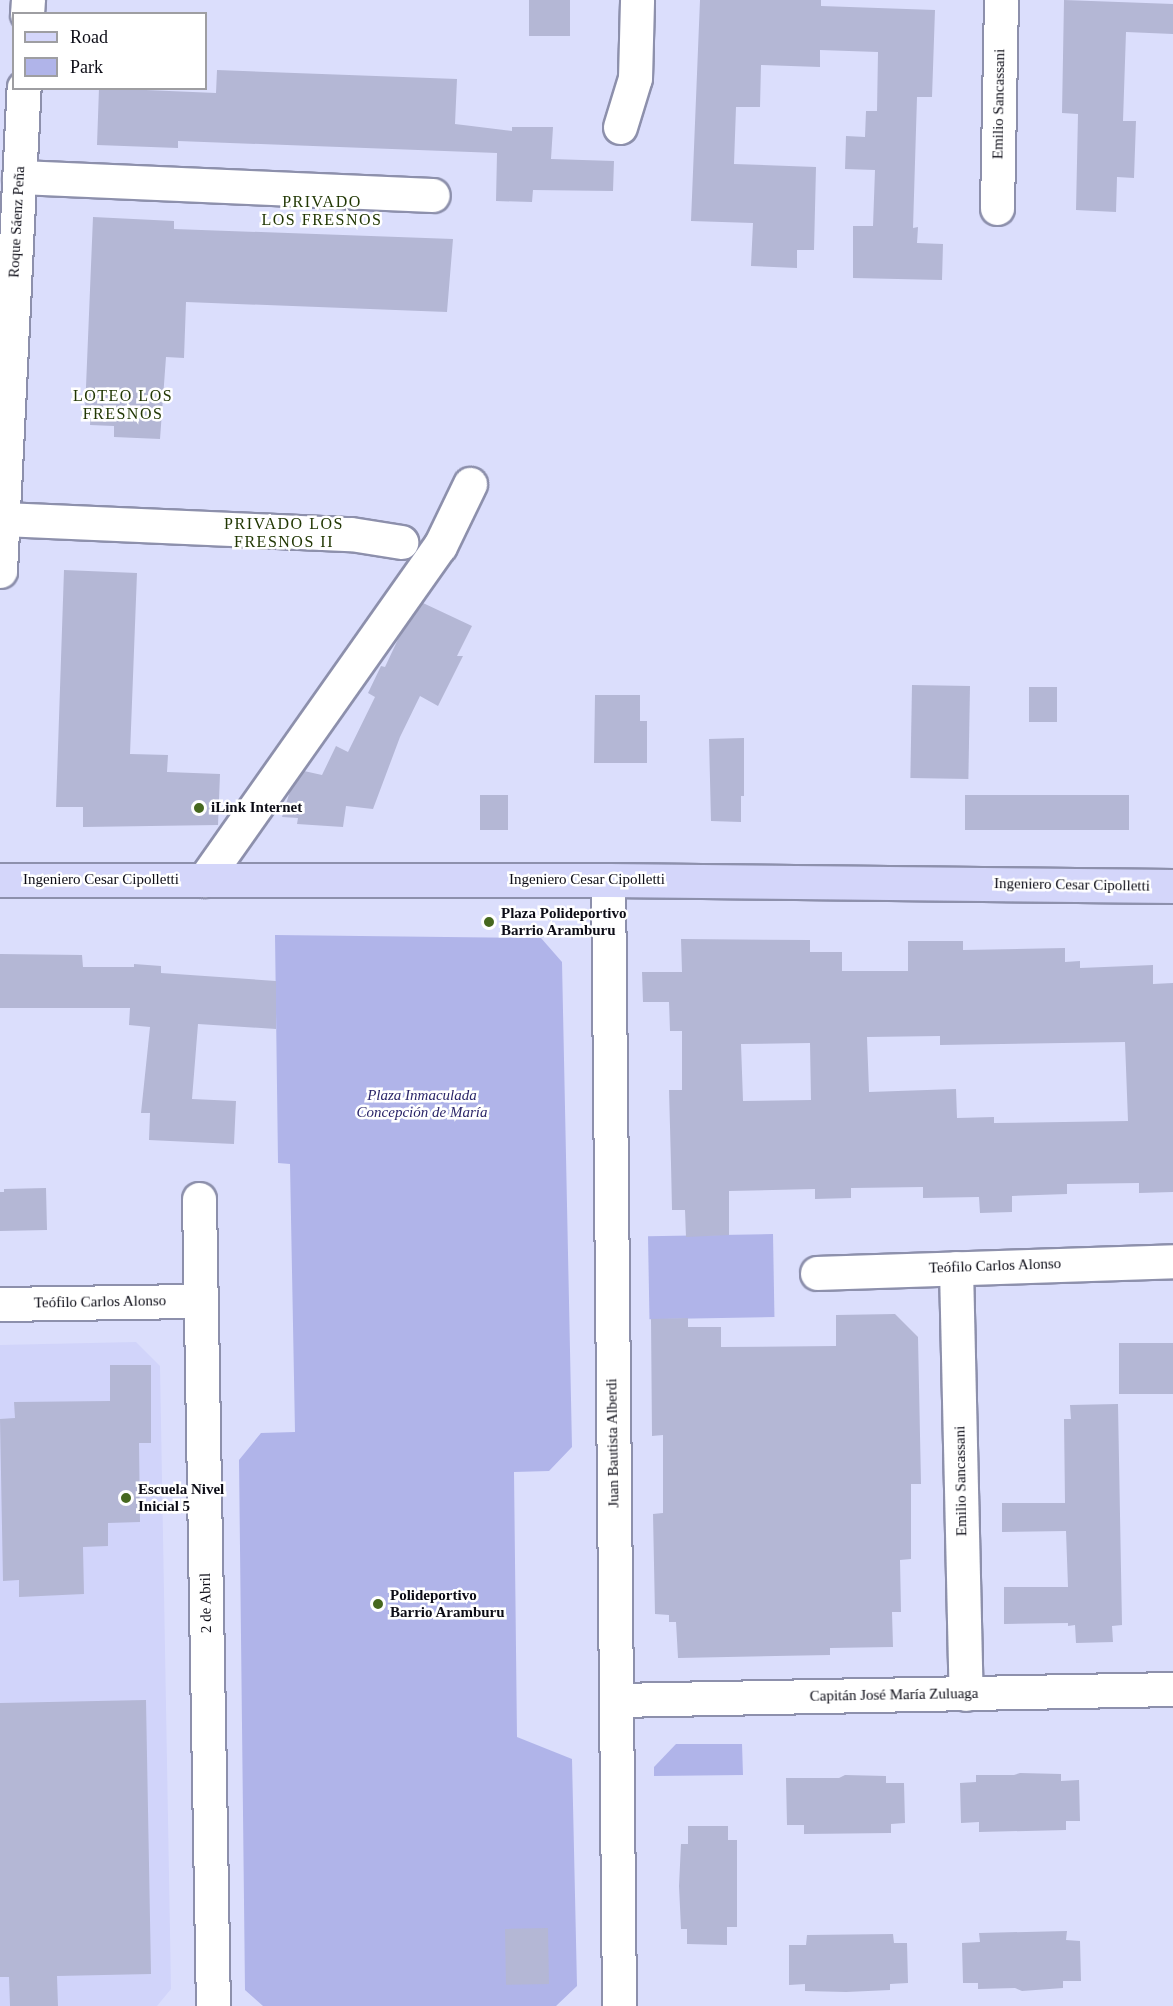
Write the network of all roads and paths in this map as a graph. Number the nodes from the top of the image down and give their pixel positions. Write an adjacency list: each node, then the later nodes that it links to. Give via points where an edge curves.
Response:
1 (637, 0): 4 (street, via 635,78)
2 (1001, 0): 7 (street, Emilio Sancassani)
3 (24, 90): 5 (street, Roque Sáenz Peña)
4 (620, 127)
5 (19, 177): 6 (street); 9 (street, Roque Sáenz Peña)
6 (433, 195)
7 (997, 208)
8 (470, 483): 13 (street, via 440,546)
9 (3, 519): 10 (street, via 351,534); 11 (street, Roque Sáenz Peña)
10 (401, 542)
11 (0, 571)
12 (0, 880): 13 (main road, Ingeniero Cesar Cipolletti)
13 (204, 880): 14 (main road, Ingeniero Cesar Cipolletti)
14 (608, 880): 15 (main road, Ingeniero Cesar Cipolletti); 24 (street, Juan Bautista Alberdi)
15 (1173, 886)
16 (199, 1199): 20 (street, 2 de Abril)
17 (1173, 1261): 18 (street, Teófilo Carlos Alonso)
18 (956, 1268): 19 (street, Teófilo Carlos Alonso); 23 (street, Emilio Sancassani)
19 (817, 1273)
20 (200, 1301): 21 (street, Teófilo Carlos Alonso); 25 (street, 2 de Abril)
21 (0, 1304)
22 (1173, 1689): 23 (street, Capitán José María Zuluaga)
23 (966, 1694): 24 (street, Capitán José María Zuluaga)
24 (616, 1700): 26 (street, Juan Bautista Alberdi)
25 (213, 2006)
26 (619, 2006)

